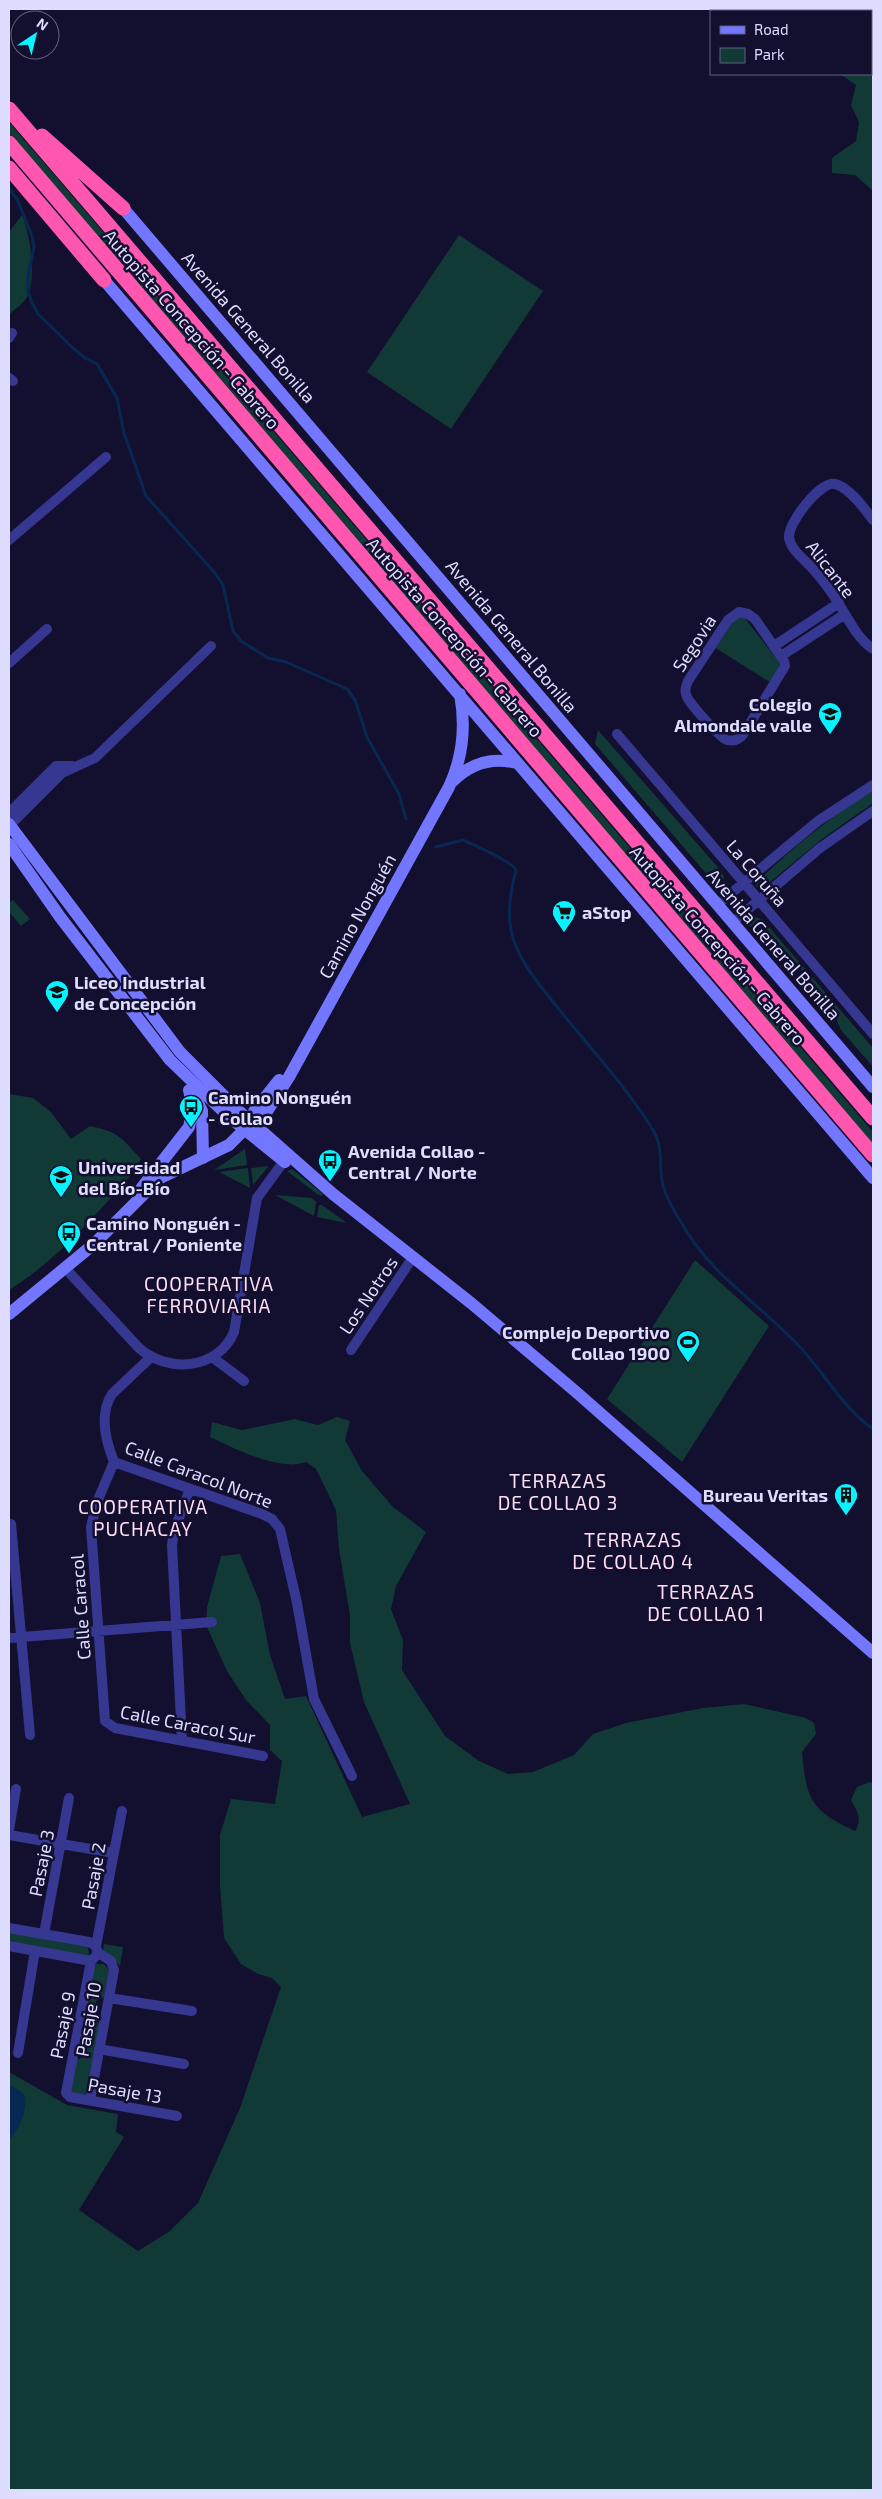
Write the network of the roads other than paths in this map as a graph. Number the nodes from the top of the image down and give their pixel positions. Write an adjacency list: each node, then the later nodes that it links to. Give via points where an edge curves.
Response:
1 (9, 108): 4 (highway); 33 (highway, Autopista Concepción - Cabrero)
2 (9, 143): 35 (highway, Autopista Concepción - Cabrero)
3 (9, 168): 5 (highway)
4 (123, 208): 27 (main road, Avenida General Bonilla)
5 (104, 280): 17 (main road)
6 (106, 458): 8 (street)
7 (873, 520): 9 (street, Alicante, via 843,488 830,484 818,490 791,527 789,537 792,546)
8 (9, 540)
9 (839, 603): 10 (street, Alicante); 13 (street)
10 (845, 614): 14 (street, Alicante, via 857,634); 15 (street)
11 (47, 629): 16 (street)
12 (211, 646): 23 (street, via 95,758 62,773)
13 (774, 646): 15 (street, Segovia); 15 (street, Segovia, via 752,616 744,612 735,614 688,682 687,697 723,738 739,739 783,674 785,664)
14 (873, 649)
15 (780, 656)
16 (9, 663)
17 (460, 694): 19 (main road); 21 (main road, Camino Nonguén, via 464,720 462,747)
18 (617, 734): 25 (street, La Coruña)
19 (518, 762): 21 (main road, Camino Nonguén, via 498,760 480,763 465,771); 38 (main road)
20 (873, 785): 25 (street, via 818,821)
21 (448, 787): 34 (main road, Camino Nonguén, via 289,1077 264,1116)
22 (873, 812): 26 (street, via 820,848)
23 (9, 821): 34 (main road, via 180,1052)
24 (9, 844): 30 (main road, via 60,917)
25 (744, 883): 26 (street, La Coruña); 27 (street)
26 (759, 900): 28 (street); 29 (street, La Coruña)
27 (717, 905): 28 (main road, Avenida General Bonilla)
28 (732, 923): 31 (main road, Avenida General Bonilla)
29 (873, 1034)
30 (170, 1060): 32 (main road); 34 (main road)
31 (873, 1087)
32 (189, 1090): 36 (main road, via 202,1111); 40 (main road, via 193,1109 189,1127 152,1172)
33 (873, 1118)
34 (249, 1125): 36 (main road, Camino Nonguén, via 229,1145); 37 (main road); 39 (main road)
35 (873, 1155)
36 (203, 1158): 40 (main road, Camino Nonguén, via 160,1178)
37 (284, 1161): 39 (main road); 46 (street, via 257,1198 236,1326 228,1343)
38 (873, 1178)
39 (333, 1194): 41 (main road)
40 (131, 1205): 42 (main road, Camino Nonguén)
41 (413, 1257): 44 (street, Los Notros); 56 (main road, via 575,1391)
42 (66, 1268): 43 (main road, Camino Nonguén); 45 (street)
43 (9, 1314)
44 (351, 1350)
45 (151, 1357): 46 (street, via 179,1365); 48 (street, Calle Caracol Norte, via 108,1401 105,1428)
46 (212, 1357): 47 (street)
47 (244, 1381)
48 (114, 1462): 49 (street, Calle Caracol Norte); 53 (street, Calle Caracol, via 91,1520)
49 (190, 1489): 52 (street, via 172,1545); 61 (street, Calle Caracol Norte, via 267,1516 280,1529 314,1699)
50 (11, 1524): 54 (street)
51 (212, 1622): 52 (street)
52 (177, 1624): 53 (street); 59 (street)
53 (98, 1630): 54 (street); 57 (street, Calle Caracol, via 103,1714)
54 (22, 1637): 55 (street); 58 (street)
55 (9, 1638)
56 (873, 1653)
57 (107, 1723): 59 (street, Calle Caracol Sur, via 115,1728)
58 (30, 1735)
59 (182, 1740): 60 (street, Calle Caracol Sur)
60 (263, 1756)
61 (352, 1776)
62 (16, 1789): 65 (street)
63 (70, 1798): 67 (street, Pasaje 3)
64 (122, 1811): 68 (street, Pasaje 2)
65 (9, 1830)
66 (9, 1834): 67 (street)
67 (61, 1844): 68 (street); 70 (street, Pasaje 3)
68 (114, 1853): 73 (street, Pasaje 2)
69 (9, 1928): 70 (street)
70 (44, 1934): 73 (street, via 89,1942)
71 (9, 1946): 72 (street)
72 (35, 1951): 73 (street); 77 (street)
73 (95, 1953): 74 (street, Pasaje 10, via 113,1965); 79 (street, Pasaje 9)
74 (109, 1998): 75 (street); 76 (street, Pasaje 10)
75 (192, 2011)
76 (99, 2049): 78 (street); 80 (street, Pasaje 10)
77 (18, 2053)
78 (184, 2064)
79 (67, 2095): 80 (street, Pasaje 13)
80 (90, 2100): 81 (street, Pasaje 13)
81 (177, 2116)

